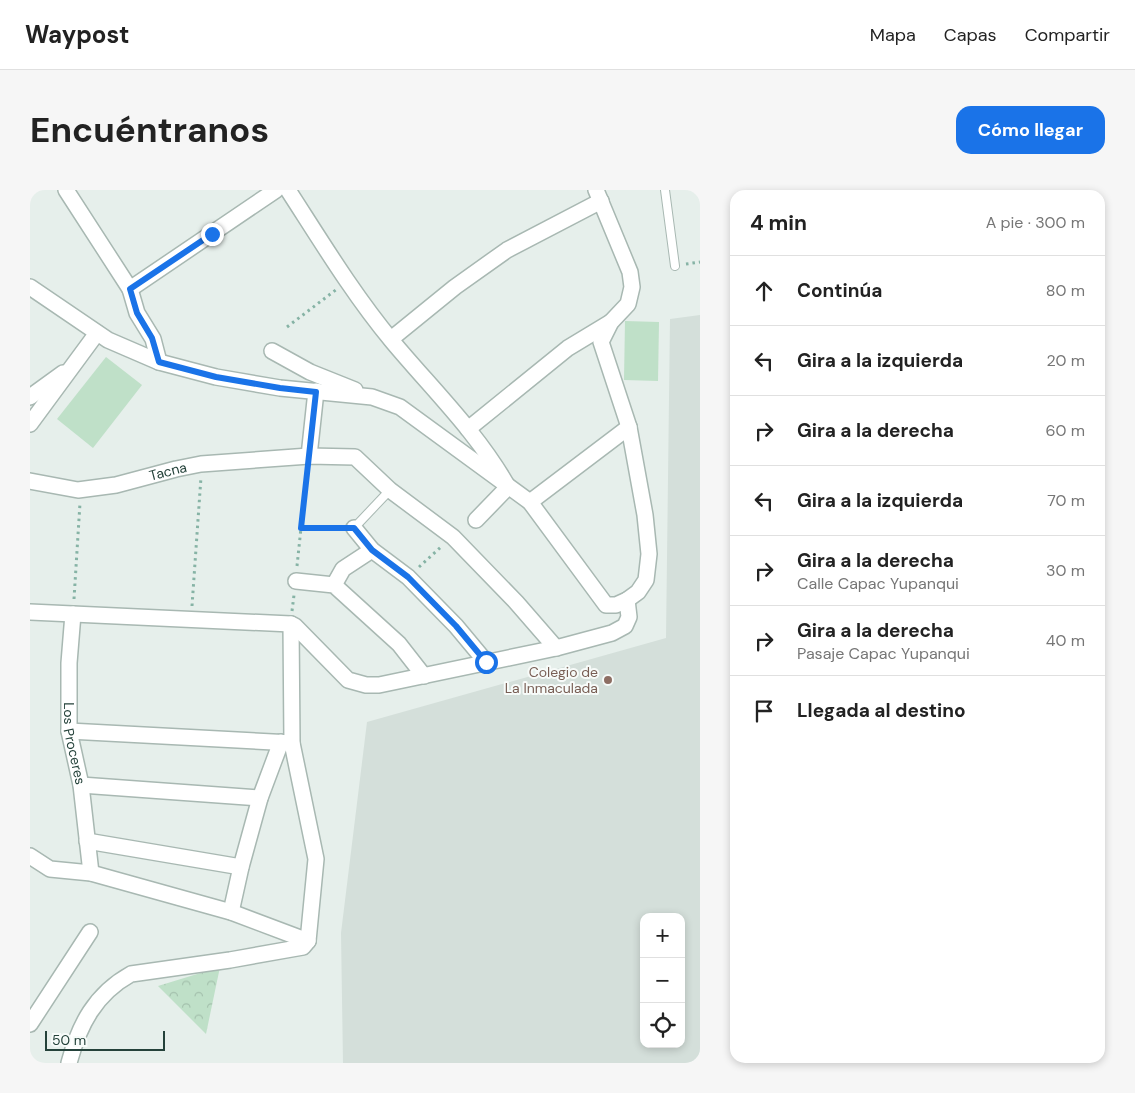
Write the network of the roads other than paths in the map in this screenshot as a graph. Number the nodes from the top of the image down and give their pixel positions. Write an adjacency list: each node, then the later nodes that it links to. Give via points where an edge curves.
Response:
1 (66, 190): 9 (street)
2 (276, 190): 6 (street)
3 (288, 190): 12 (street, via 348,282)
4 (665, 190): 7 (lane)
5 (599, 195): 10 (street, via 630,272 632,287 628,304); 12 (street, via 507,250 455,287)
6 (256, 196): 9 (street)
7 (676, 266)
8 (30, 288): 11 (street)
9 (130, 289): 15 (street)
10 (611, 322): 20 (street, via 602,342); 21 (street, via 568,348)
11 (96, 333): 14 (street); 15 (street)
12 (391, 340): 21 (street)
13 (272, 351): 18 (street, via 310,372)
14 (76, 362): 17 (street); 19 (street)
15 (159, 362): 16 (street, via 216,377)
16 (316, 392): 18 (street); 22 (street)
17 (30, 397)
18 (372, 397): 24 (street, via 400,407)
19 (30, 424)
20 (629, 427): 26 (street); 32 (street, via 649,554 646,580)
21 (468, 429): 24 (street)
22 (309, 456): 23 (street, Tacna, via 202,464 116,485 81,489); 25 (street, Tacna, via 355,457)
23 (30, 481)
24 (508, 487): 26 (street); 27 (street)
25 (390, 490): 28 (lane); 36 (street, Tacna, via 453,537)
26 (530, 502): 32 (street, via 606,605)
27 (476, 520)
28 (354, 528): 29 (street)
29 (372, 550): 31 (street, via 343,570); 37 (street, via 408,577)
30 (296, 581): 31 (street)
31 (334, 585): 38 (street, via 399,644)
32 (628, 600): 36 (street, via 628,617 624,626 612,633)
33 (30, 612): 34 (street)
34 (73, 614): 35 (street); 39 (street, Los Proceres)
35 (291, 624): 38 (street, via 348,680 379,685); 40 (street)
36 (556, 648): 37 (street)
37 (486, 662): 38 (street)
38 (424, 676)
39 (69, 731): 40 (street); 41 (street, Los Proceres)
40 (286, 743): 42 (street); 49 (street, via 316,859)
41 (81, 785): 42 (street); 43 (street, Los Proceres)
42 (260, 798): 45 (street)
43 (87, 841): 45 (street); 46 (street, Los Proceres)
44 (30, 856): 46 (street, via 50,869)
45 (241, 866): 47 (street)
46 (91, 873): 47 (street)
47 (231, 912): 49 (street)
48 (90, 932): 50 (street)
49 (308, 941): 51 (street, via 303,947 131,974 119,980 95,1006 76,1038)
50 (30, 1024)
51 (69, 1063)

